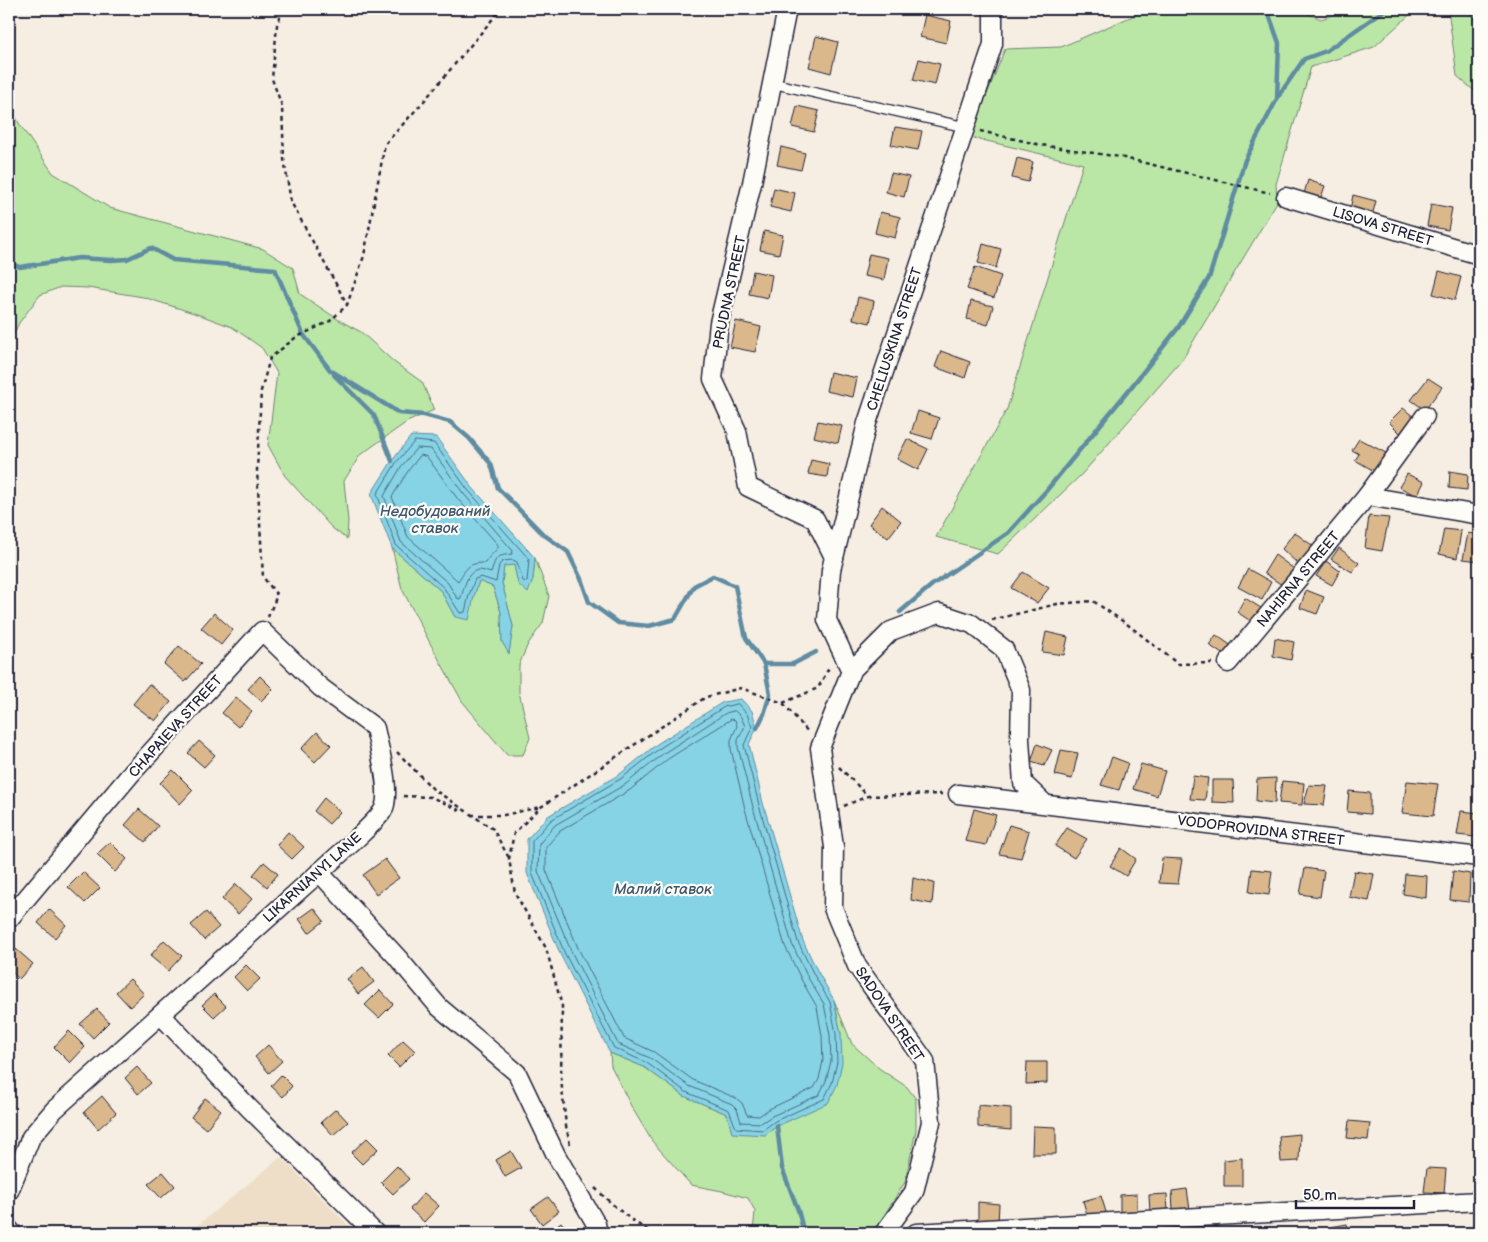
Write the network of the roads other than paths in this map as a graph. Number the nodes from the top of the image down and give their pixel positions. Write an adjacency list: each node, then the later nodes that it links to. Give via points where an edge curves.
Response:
1 (787, 9): 3 (street, PRUDNA STREET)
2 (993, 9): 4 (street, CHELIUSKINA STREET, via 993,44)
3 (772, 83): 4 (lane); 11 (street, PRUDNA STREET, via 719,323 713,379 737,431 748,487)
4 (965, 127): 9 (street, CHELIUSKINA STREET, via 866,423)
5 (1286, 197): 6 (street, LISOVA STREET)
6 (1479, 255)
7 (1425, 416): 8 (street, NAHIRNA STREET)
8 (1367, 496): 10 (street); 13 (street, NAHIRNA STREET)
9 (846, 507): 11 (street); 12 (street, CHELIUSKINA STREET)
10 (1479, 515)
11 (815, 519): 12 (street)
12 (834, 557): 14 (street, CHELIUSKINA STREET, via 827,620)
13 (1228, 663)
14 (851, 671): 17 (street, via 891,631 939,613 972,624 1004,649 1020,690 1023,783); 28 (street, SADOVA STREET, via 820,748 834,847 833,908 857,966 925,1061 931,1122 914,1192)
15 (958, 794): 17 (street, VODOPROVIDNA STREET)
16 (387, 802): 19 (street, LIKARNIANYI LANE, via 382,812 352,843); 20 (street, CHAPAIEVA STREET, via 375,728 320,687 262,631 130,775)
17 (1044, 803): 18 (street, VODOPROVIDNA STREET)
18 (1479, 857)
19 (319, 872): 21 (street, LIKARNIANYI LANE); 27 (street, via 439,1007 518,1073 556,1155 596,1224)
20 (9, 919)
21 (161, 1015): 22 (street, LIKARNIANYI LANE, via 54,1110 31,1137); 26 (street, via 248,1108)
22 (9, 1192)
23 (1479, 1201): 29 (street)
24 (9, 1222): 25 (lane)
25 (18, 1233)
26 (375, 1233)
27 (598, 1233)
28 (884, 1233)
29 (916, 1233)

